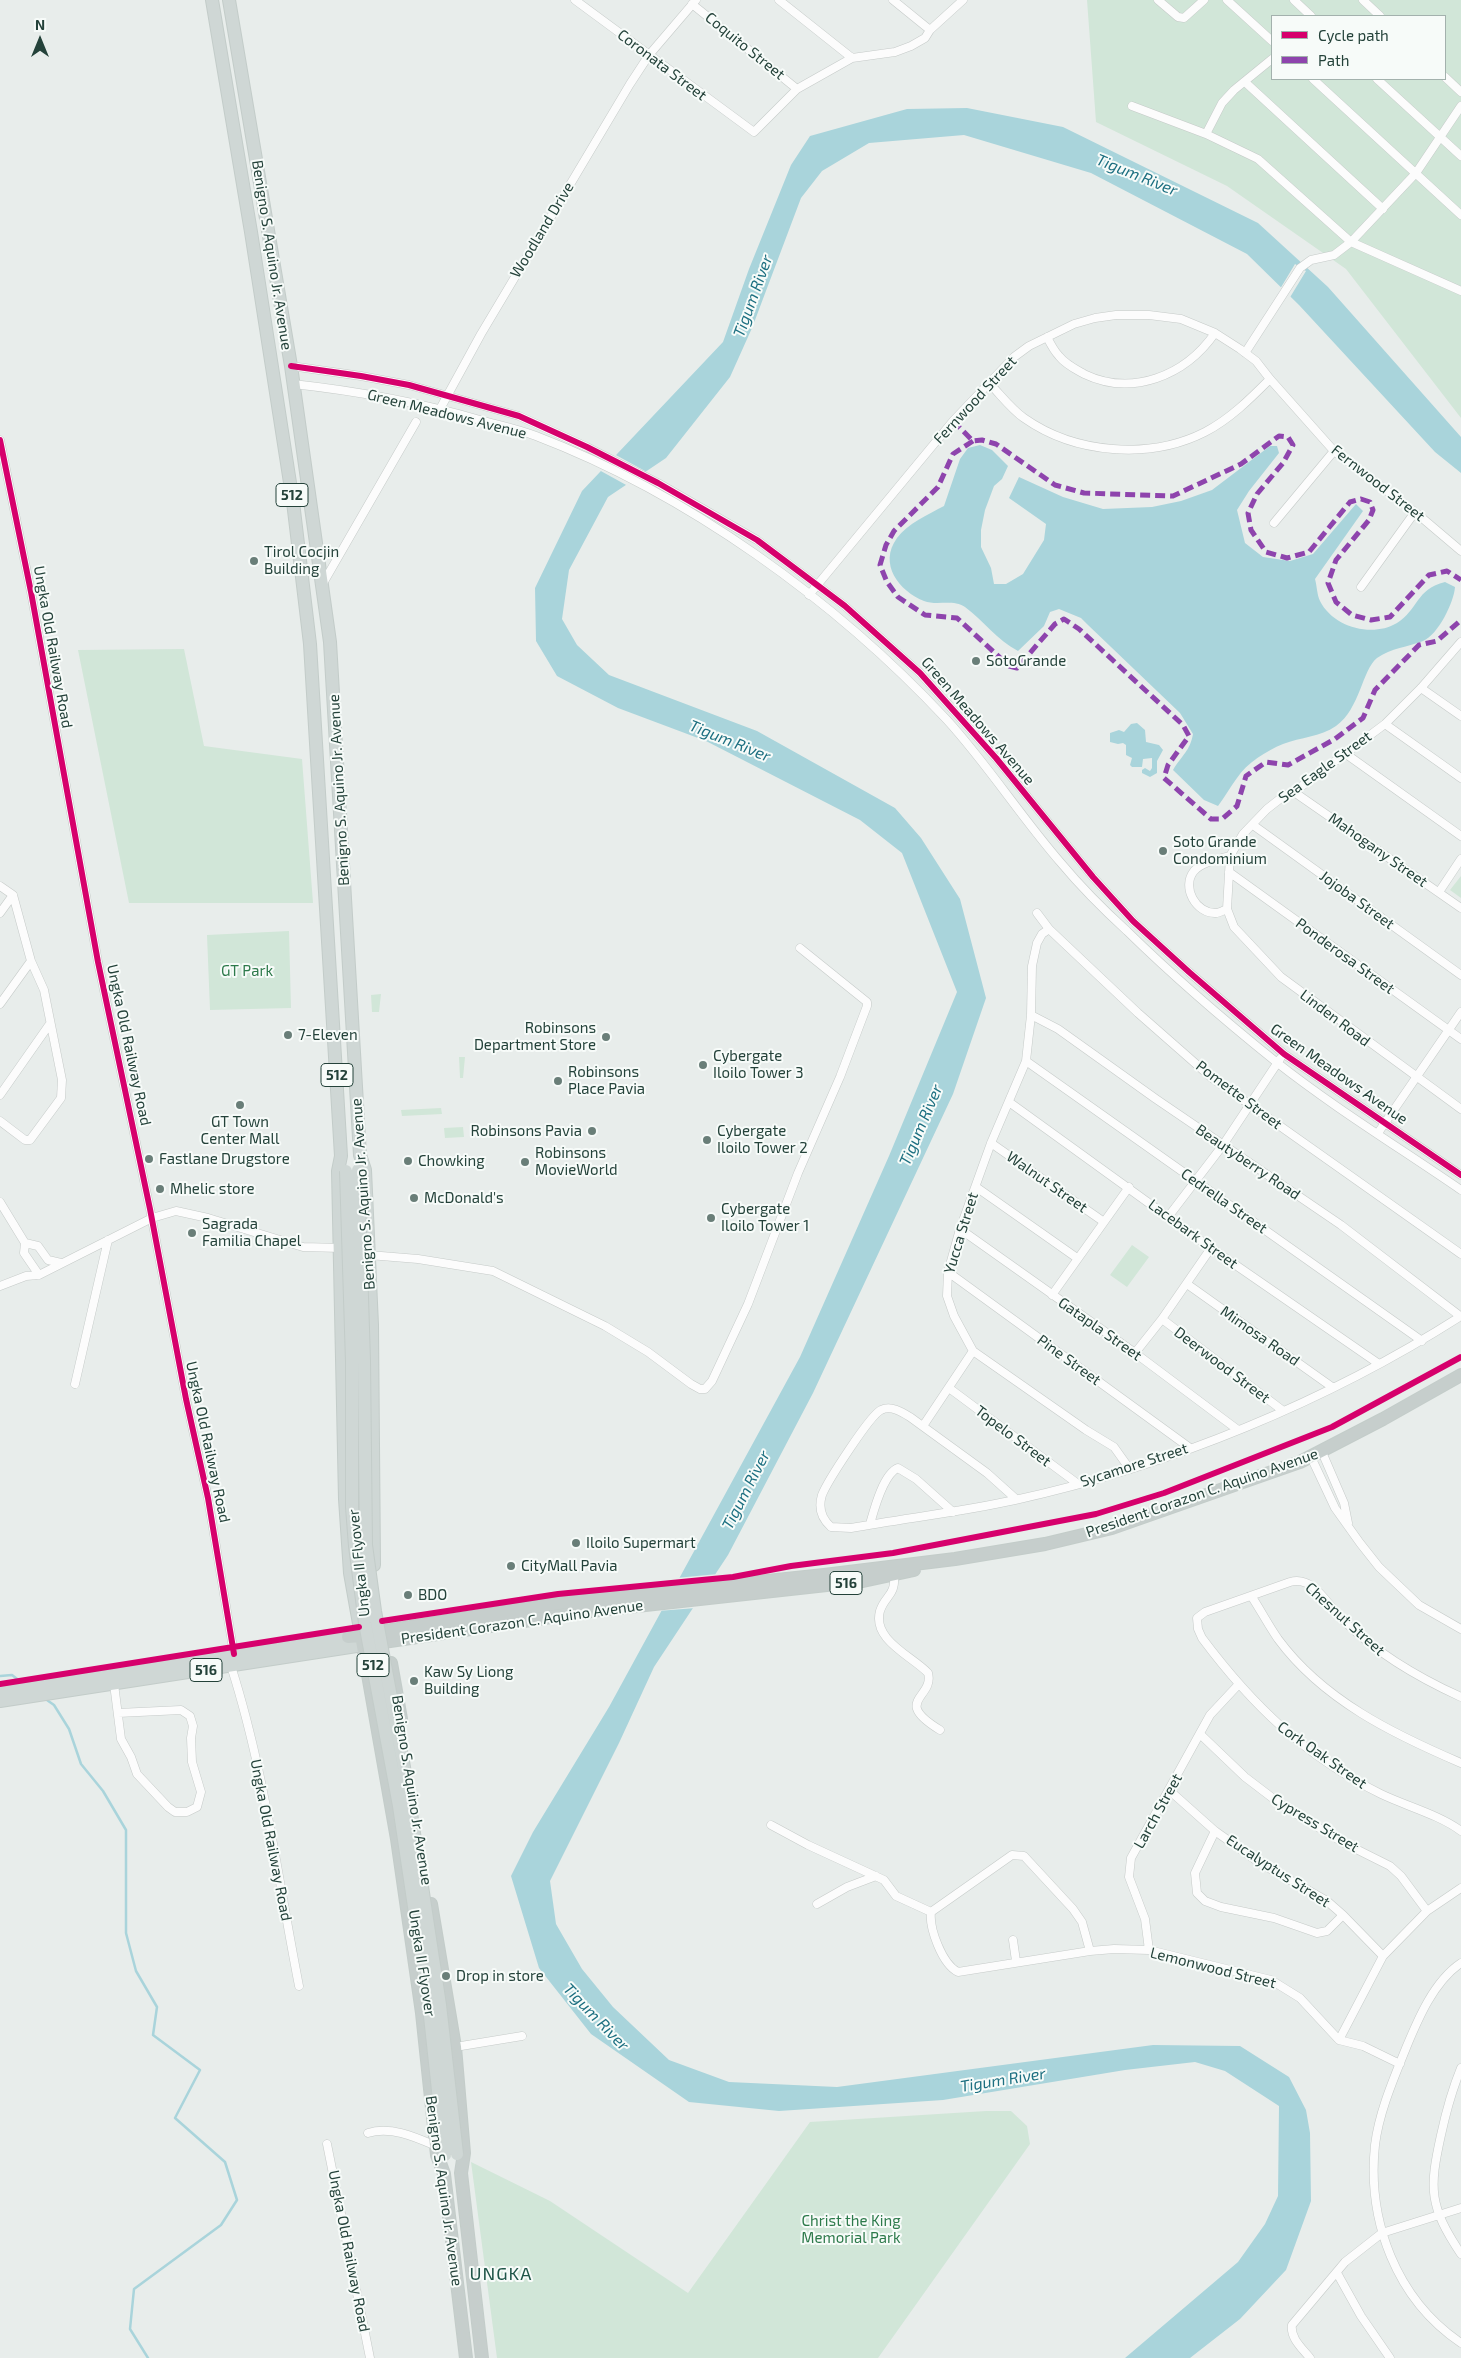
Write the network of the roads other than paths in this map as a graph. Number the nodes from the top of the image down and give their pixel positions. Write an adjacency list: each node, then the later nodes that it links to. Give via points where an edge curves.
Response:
1 (212, 0): 53 (main road, Benigno S. Aquino Jr. Avenue / 512)
2 (229, 0): 39 (main road, Benigno S. Aquino Jr. Avenue / 512)
3 (575, 0): 17 (street, Coronata Street)
4 (779, 0): 18 (street)
5 (893, 0): 15 (street)
6 (963, 0): 15 (street)
7 (1158, 0): 8 (street, via 1178,17 1184,18)
8 (1204, 0)
9 (1227, 0): 16 (street)
10 (1294, 0): 13 (street)
11 (1363, 0): 14 (street)
12 (694, 2): 17 (street, Woodland Drive); 24 (street, Coquito Street)
13 (1310, 15)
14 (1379, 15)
15 (930, 30): 18 (street, via 924,38 903,49)
16 (1271, 40)
17 (649, 55): 24 (street, Coronata Street, via 749,131 756,132); 43 (street, Woodland Drive, via 480,334)
18 (852, 58): 24 (street)
19 (1271, 60): 23 (street)
20 (1446, 77): 25 (street)
21 (1314, 80): 31 (street)
22 (1378, 80): 29 (street)
23 (1245, 82): 28 (street, via 1222,103); 32 (street)
24 (797, 89)
25 (1461, 92)
26 (1132, 106): 28 (street)
27 (1461, 106): 29 (street)
28 (1206, 134): 34 (street, via 1258,159)
29 (1441, 138): 30 (street); 31 (street)
30 (1461, 156)
31 (1416, 173): 32 (street); 33 (street)
32 (1383, 208): 34 (street)
33 (1461, 215)
34 (1351, 242): 35 (street); 38 (street, via 1334,255 1311,260 1300,268)
35 (1461, 291)
36 (1215, 334): 37 (street, Fernwood Street, via 1182,319 1124,315 1074,324); 37 (street, via 1199,354 1171,373 1132,383 1113,384 1074,369 1059,357); 38 (street, Fernwood Street)
37 (1047, 337): 41 (street, Fernwood Street, via 1014,357)
38 (1246, 353): 40 (street, Fernwood Street)
39 (291, 366): 42 (main road, Benigno S. Aquino Jr. Avenue / 512); 43 (street, Green Meadows Avenue, via 361,376)
40 (1270, 380): 41 (street, via 1237,411 1206,432 1174,444 1142,450 1101,447 1045,430 1023,417); 48 (street, Fernwood Street)
41 (989, 383): 59 (street, Fernwood Street, via 953,421)
42 (293, 384): 44 (street, Green Meadows Avenue, via 357,391); 52 (main road, Benigno S. Aquino Jr. Avenue / 512)
43 (448, 395): 44 (street, Woodland Drive); 47 (street, Green Meadows Avenue, via 519,416)
44 (440, 409): 49 (street, Green Meadows Avenue, via 533,435)
45 (416, 422): 60 (street)
46 (0, 440): 117 (street, Ungka Old Railway Road, via 98,962)
47 (587, 447): 49 (street); 50 (street, Green Meadows Avenue)
48 (1334, 451): 54 (street, Fernwood Street); 56 (street)
49 (582, 456): 51 (street, Green Meadows Avenue)
50 (658, 482): 51 (street); 55 (street, Green Meadows Avenue)
51 (653, 491): 57 (street, Green Meadows Avenue)
52 (311, 499): 53 (main road); 60 (main road, Benigno S. Aquino Jr. Avenue / 512)
53 (293, 502): 87 (main road, Benigno S. Aquino Jr. Avenue / 512, via 310,644)
54 (1415, 512): 58 (street, Fernwood Street); 61 (street)
55 (714, 514): 57 (street); 59 (street, Green Meadows Avenue, via 758,540)
56 (1274, 523)
57 (706, 524): 62 (street, Green Meadows Avenue)
58 (1461, 551)
59 (818, 584): 62 (street, Fernwood Street); 94 (street, Green Meadows Avenue, via 920,672 1133,921)
60 (322, 585): 86 (main road, Benigno S. Aquino Jr. Avenue / 512, via 338,746)
61 (1360, 588)
62 (809, 595): 96 (street, Green Meadows Avenue, via 872,646 949,723 1061,864 1124,929 1184,986)
63 (1459, 647): 64 (street, Sea Eagle Street)
64 (1421, 688): 65 (street); 66 (street, Sea Eagle Street)
65 (1461, 716)
66 (1385, 724): 67 (street, Sea Eagle Street); 68 (street)
67 (1346, 754): 69 (street, Sea Eagle Street); 71 (street)
68 (1461, 778)
69 (1294, 792): 70 (street, Sea Eagle Street, via 1267,809); 76 (street, Mahogany Street)
70 (1253, 825): 72 (street, Sea Eagle Street, via 1243,834); 85 (street, Jojoba Street)
71 (1461, 836)
72 (1230, 856): 74 (street, Sea Eagle Street); 79 (street, via 1195,871 1189,886 1192,899 1204,909 1215,913)
73 (1461, 859): 76 (street)
74 (1229, 872): 79 (street, Sea Eagle Street); 92 (street, Ponderosa Street)
75 (0, 886): 77 (street)
76 (1439, 892): 78 (street, Mahogany Street)
77 (13, 895): 80 (street); 84 (street)
78 (1461, 908)
79 (1227, 909): 97 (street, Linden Road, via 1234,928 1281,977)
80 (0, 913)
81 (1037, 913): 82 (street, Pomette Street)
82 (1049, 928): 90 (street, Yucca Street, via 1037,943 1032,966); 100 (street, Pomette Street, via 1138,1013 1212,1078)
83 (800, 948): 125 (street, via 855,990 867,1006 742,1320 705,1389 691,1384 605,1326 493,1271)
84 (31, 961): 88 (street); 91 (street, via 44,990)
85 (1461, 975)
86 (351, 993): 87 (main road); 107 (main road, Benigno S. Aquino Jr. Avenue / 512)
87 (332, 994): 108 (main road, Benigno S. Aquino Jr. Avenue / 512)
88 (0, 1004)
89 (1461, 1012): 92 (street)
90 (1031, 1015): 95 (street, Yucca Street); 106 (street, Beautyberry Road, via 1058,1029)
91 (49, 1025): 98 (street); 102 (street, via 62,1080 61,1098 30,1140 25,1140)
92 (1447, 1030): 93 (street, Ponderosa Street); 97 (street)
93 (1461, 1039)
94 (1284, 1054): 96 (street); 103 (street, Green Meadows Avenue)
95 (1026, 1061): 99 (street, Yucca Street); 111 (street, Cedrella Street)
96 (1278, 1063): 100 (street); 104 (street, Green Meadows Avenue)
97 (1417, 1079): 101 (street, Linden Road); 103 (street)
98 (0, 1095)
99 (1009, 1102): 105 (street, Yucca Street); 113 (street, Lacebark Street)
100 (1250, 1106): 106 (street); 124 (street, Pomette Street)
101 (1461, 1110)
102 (0, 1121)
103 (1386, 1122): 104 (street); 110 (street, Green Meadows Avenue)
104 (1378, 1133): 114 (street, Green Meadows Avenue)
105 (990, 1143): 112 (street, Yucca Street); 118 (street, Walnut Street)
106 (1223, 1145): 111 (street); 133 (street, Beautyberry Road, via 1341,1225)
107 (360, 1155): 109 (main road, Ungka II Flyover / 512); 125 (main road, Benigno S. Aquino Jr. Avenue / 512, via 365,1170)
108 (341, 1156): 109 (main road, Ungka II Flyover / 512); 122 (main road, Benigno S. Aquino Jr. Avenue / 512, via 338,1171)
109 (352, 1170): 199 (main road, Ungka II Flyover / 512, bridge, via 364,1361 366,1544 439,1996)
110 (1461, 1175)
111 (1196, 1181): 116 (street); 135 (street, Cedrella Street)
112 (976, 1186): 119 (street, Yucca Street); 126 (street)
113 (1129, 1187): 116 (street, Lacebark Street); 118 (street)
114 (1461, 1190)
115 (0, 1202): 121 (street)
116 (1168, 1217): 123 (street, Lacebark Street)
117 (152, 1218): 120 (street); 122 (street, via 176,1211 303,1247); 163 (street, Ungka Old Railway Road, via 178,1362 208,1498)
118 (1104, 1222): 126 (street)
119 (960, 1229): 128 (street, Yucca Street); 132 (street, Gatapla Street)
120 (108, 1240): 127 (street); 140 (street)
121 (25, 1243): 127 (street, via 38,1246 48,1260); 129 (street, via 24,1253)
122 (341, 1248): 144 (main road, Benigno S. Aquino Jr. Avenue / 512)
123 (1212, 1248): 130 (street); 138 (street, Lacebark Street)
124 (1461, 1254)
125 (369, 1255): 145 (main road, Benigno S. Aquino Jr. Avenue / 512)
126 (1077, 1258): 132 (street)
127 (62, 1263): 129 (street)
128 (948, 1272): 136 (street, Yucca Street, via 947,1296); 148 (street, Pine Street)
129 (39, 1275): 131 (street, via 26,1276)
130 (1188, 1284): 134 (street); 141 (street, Mimosa Road)
131 (0, 1286)
132 (1052, 1295): 137 (street, Gatapla Street)
133 (1460, 1316): 135 (street, Sycamore Street)
134 (1162, 1319): 137 (street); 143 (street, Deerwood Street)
135 (1422, 1341): 138 (street, Sycamore Street)
136 (973, 1351): 142 (street); 150 (street, Yucca Street, via 1114,1447)
137 (1135, 1354): 147 (street, Gatapla Street)
138 (1378, 1364): 141 (street, Sycamore Street)
139 (1461, 1374): 149 (highway, President Corazon C. Aquino Avenue / 516)
140 (75, 1384)
141 (1332, 1387): 143 (street, Sycamore Street)
142 (949, 1388): 146 (street); 151 (street, Topelo Street)
143 (1282, 1410): 147 (street, Sycamore Street)
144 (344, 1424): 145 (main road); 156 (main road, Benigno S. Aquino Jr. Avenue / 512)
145 (372, 1424): 162 (main road, Benigno S. Aquino Jr. Avenue / 512)
146 (923, 1426): 152 (street, Sycamore Street); 154 (street, Sycamore Street, via 902,1411 882,1410 870,1419 829,1483 821,1504 826,1522 839,1529)
147 (1238, 1430): 148 (street, Sycamore Street)
148 (1190, 1448): 150 (street, Sycamore Street)
149 (1316, 1454): 155 (street, via 1336,1508); 155 (street, via 1344,1503); 157 (highway, President Corazon C. Aquino Avenue / 516, via 1112,1528 1045,1544)
150 (1129, 1468): 151 (street, Sycamore Street)
151 (1078, 1484): 152 (street, Sycamore Street)
152 (1016, 1500): 153 (street, Sycamore Street)
153 (953, 1512): 154 (street, Sycamore Street); 154 (street, via 898,1468 890,1473 880,1492)
154 (870, 1524)
155 (1349, 1528): 161 (street, via 1400,1588 1420,1605)
156 (348, 1543): 162 (highway, via 364,1572)
157 (956, 1559): 158 (highway, President Corazon C. Aquino Avenue / 516); 159 (highway, President Corazon C. Aquino Avenue / 516)
158 (894, 1575): 159 (highway, President Corazon C. Aquino Avenue / 516); 170 (street, via 894,1590 880,1610 882,1631 887,1639 928,1673 928,1682 917,1701 917,1710 919,1716)
159 (734, 1590): 162 (highway, President Corazon C. Aquino Avenue / 516, via 630,1601)
160 (1252, 1597): 165 (street, Cork Oak Street, via 1197,1618 1202,1638); 167 (street, Chesnut Street, via 1296,1580 1310,1583 1345,1623 1375,1647 1426,1681); 173 (street, via 1278,1639 1295,1659 1339,1698 1378,1724)
161 (1461, 1629)
162 (374, 1638): 163 (main road, President Corazon C. Aquino Avenue / 516); 172 (highway, Benigno S. Aquino Jr. Avenue / 512, via 388,1706 402,1727); 174 (highway, Benigno S. Aquino Jr. Avenue / 512)
163 (233, 1660): 164 (main road, President Corazon C. Aquino Avenue / 516); 166 (main road, President Corazon C. Aquino Avenue / 516); 191 (street, Ungka Old Railway Road, via 259,1772)
164 (114, 1684): 168 (main road, President Corazon C. Aquino Avenue / 516); 169 (street)
165 (1238, 1685): 171 (street, Larch Street, via 1219,1704); 178 (street, Cork Oak Street, via 1291,1736 1346,1775)
166 (0, 1690)
167 (1461, 1697)
168 (0, 1701)
169 (118, 1713): 169 (street, via 121,1739 132,1757 137,1774 175,1812 187,1812 197,1807 201,1792 192,1762 193,1726 190,1716 181,1710)
170 (940, 1730)
171 (1200, 1734): 175 (street, Larch Street); 182 (street, Cypress Street, via 1245,1777 1283,1806 1390,1866)
172 (408, 1763): 174 (highway); 194 (highway, Benigno S. Aquino Jr. Avenue / 512)
173 (1461, 1763)
174 (384, 1766): 199 (highway, Benigno S. Aquino Jr. Avenue / 512)
175 (1169, 1790): 177 (street, Eucalyptus Street); 186 (street, Larch Street, via 1130,1867 1131,1886 1145,1919)
176 (771, 1825): 179 (street)
177 (1215, 1831): 184 (street, Eucalyptus Street); 184 (street, via 1195,1873 1198,1893 1204,1901 1274,1918 1317,1933 1327,1931)
178 (1461, 1831)
179 (876, 1876): 181 (street, via 859,1881); 183 (street, via 884,1880 896,1896)
180 (1461, 1888): 182 (street)
181 (817, 1904)
182 (1427, 1911): 188 (street)
183 (931, 1912): 187 (street, via 1012,1856 1024,1856 1078,1916); 189 (street, Lemonwood Street, via 932,1930 952,1969 966,1972)
184 (1344, 1915): 188 (street, Eucalyptus Street)
185 (1013, 1940): 189 (street)
186 (1149, 1950): 187 (street, Lemonwood Street); 193 (street, Lemonwood Street, via 1284,1986 1319,2016)
187 (1090, 1951): 189 (street, Lemonwood Street)
188 (1383, 1956): 193 (street)
189 (1016, 1962)
190 (1461, 1963): 195 (street, via 1443,1980 1432,1997 1412,2033)
191 (299, 1986)
192 (522, 2036): 194 (street)
193 (1339, 2040): 195 (street, via 1362,2046)
194 (455, 2047): 200 (highway, Benigno S. Aquino Jr. Avenue / 512, via 464,2153)
195 (1400, 2064): 204 (street, via 1376,2143 1374,2172)
196 (1461, 2068): 203 (street, via 1449,2100 1433,2171 1432,2185)
197 (368, 2132): 199 (street, via 390,2131 414,2137)
198 (327, 2144): 209 (street, Ungka Old Railway Road)
199 (446, 2152): 200 (main road, Ungka II Flyover / 512); 201 (main road, Ungka II Flyover / 512)
200 (462, 2173): 210 (highway, Benigno S. Aquino Jr. Avenue / 512)
201 (444, 2174): 208 (highway, Benigno S. Aquino Jr. Avenue / 512)
202 (1461, 2208): 203 (street)
203 (1438, 2214): 204 (street); 205 (street)
204 (1382, 2233): 206 (street, via 1345,2262); 207 (street, via 1399,2276 1418,2303)
205 (1461, 2254)
206 (1337, 2273): 211 (street, via 1292,2325 1294,2337); 212 (street)
207 (1461, 2343)
208 (463, 2357)
209 (370, 2358)
210 (482, 2358)
211 (1310, 2358)
212 (1390, 2358)

